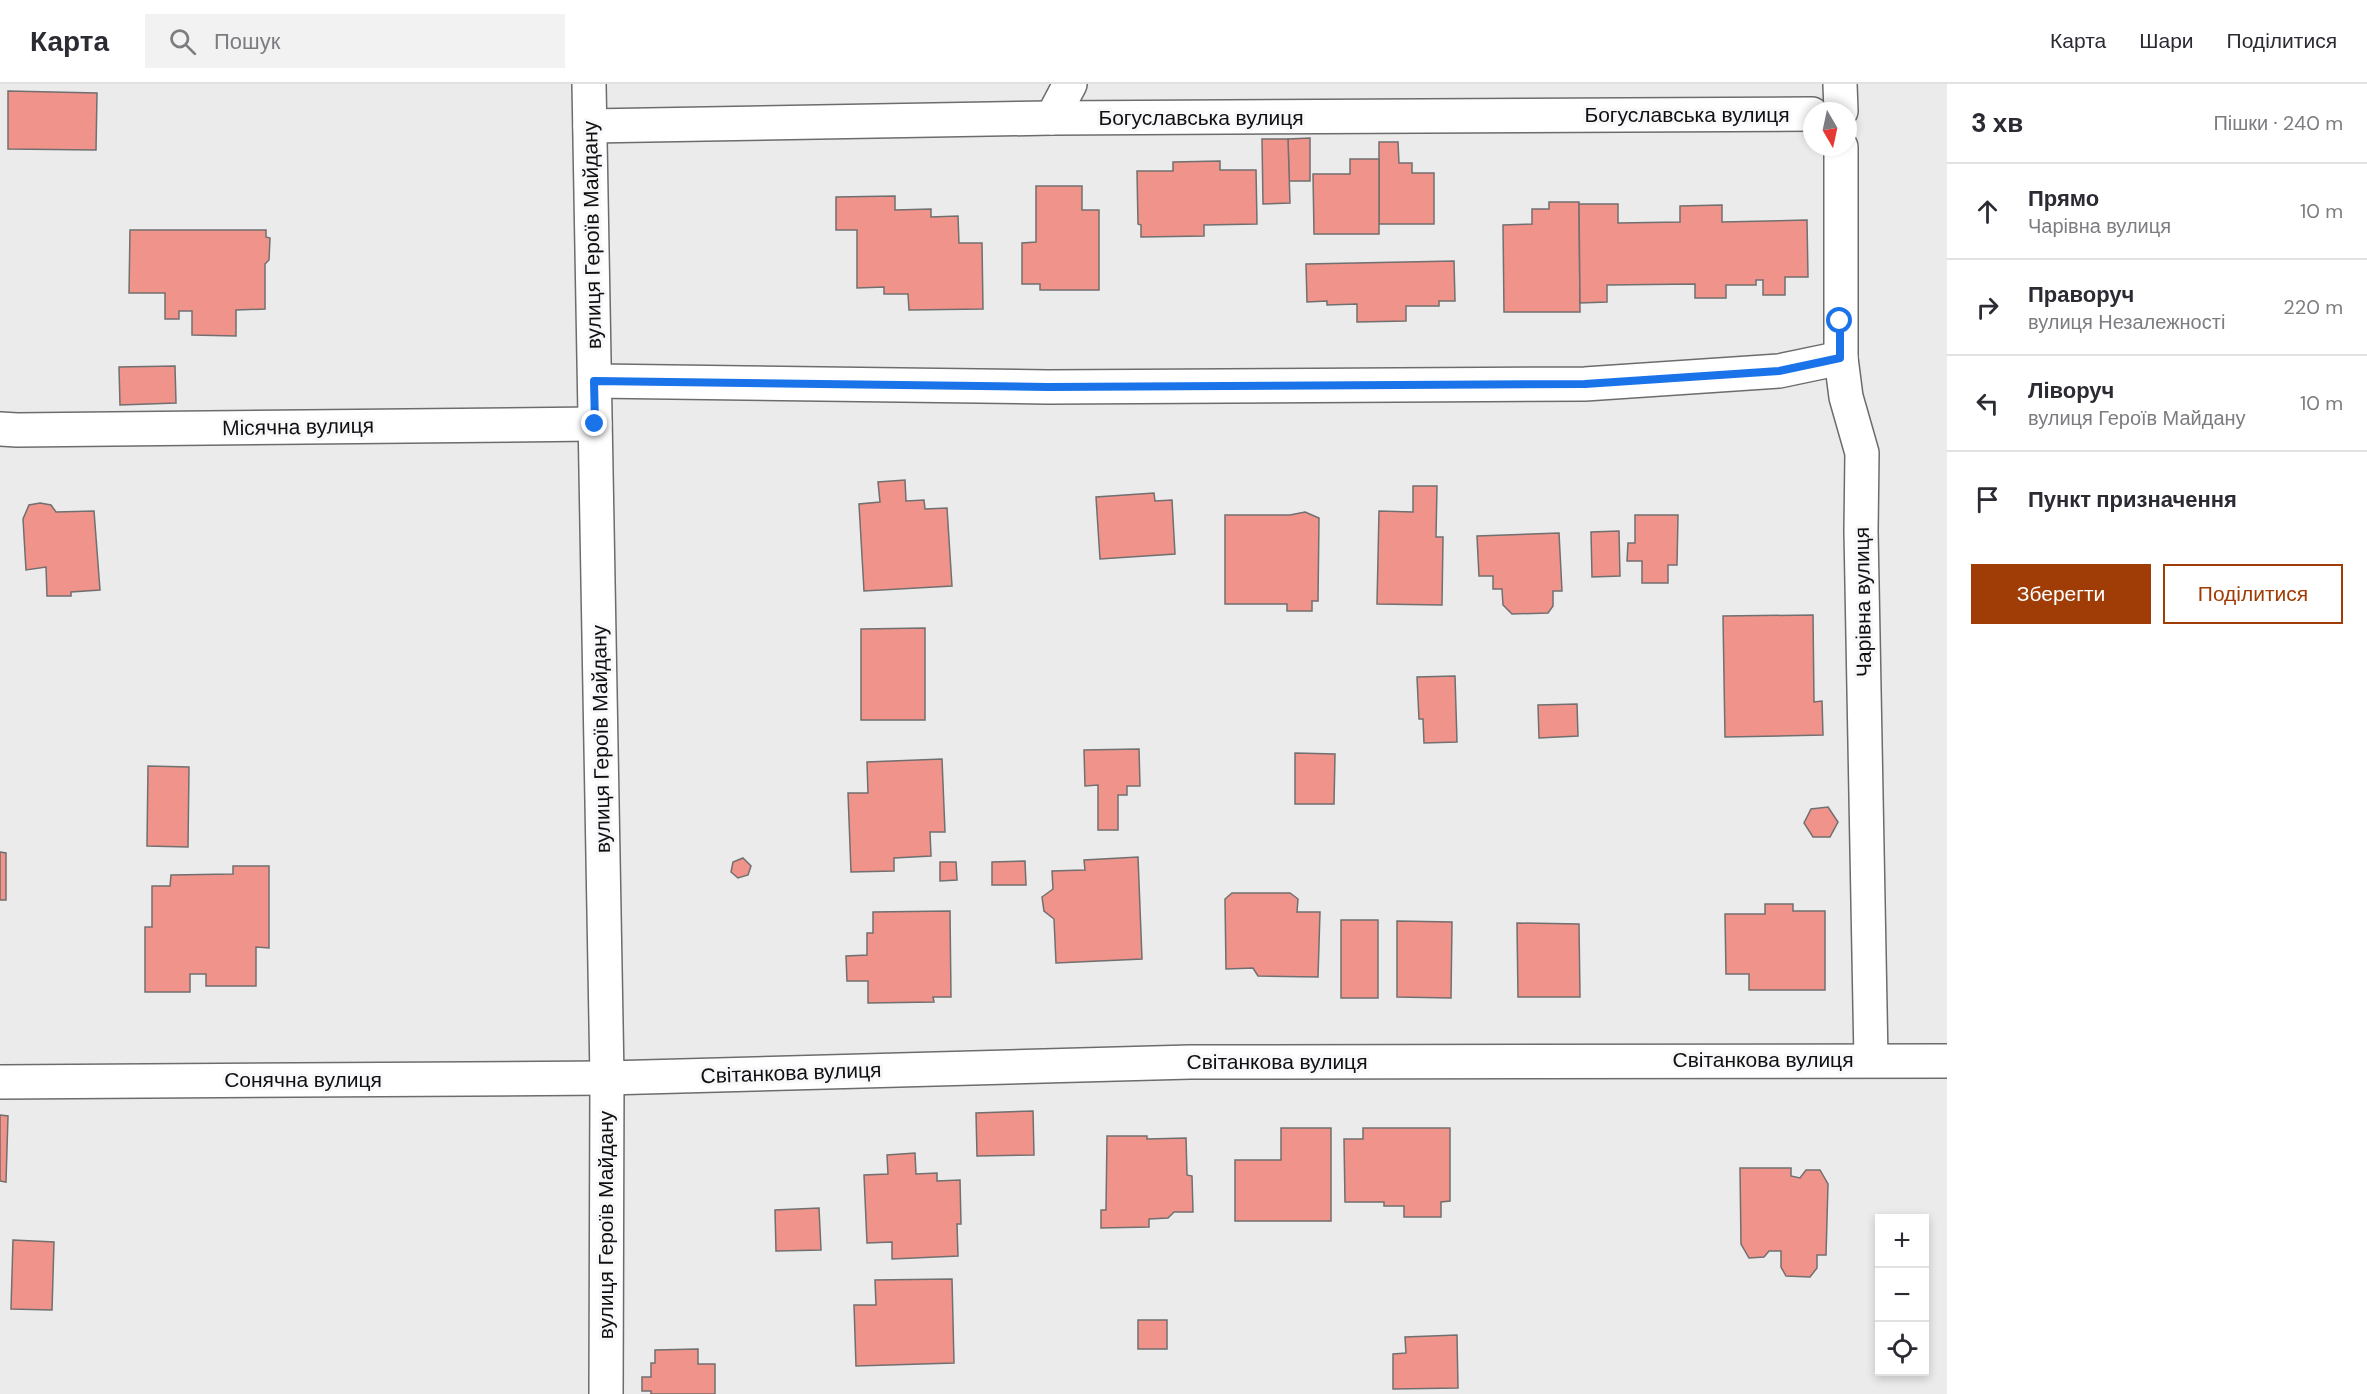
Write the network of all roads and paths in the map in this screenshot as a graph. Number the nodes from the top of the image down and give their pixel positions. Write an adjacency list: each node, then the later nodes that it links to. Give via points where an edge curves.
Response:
1 (589, 84): 7 (street, вулиця Героїв Майдану)
2 (1070, 84): 6 (street)
3 (1840, 84): 4 (street)
4 (1841, 102)
5 (1803, 114): 6 (street, Богуславська вулиця)
6 (1053, 118): 7 (street, Богуславська вулиця)
7 (590, 126): 10 (street, вулиця Героїв Майдану)
8 (1840, 156): 9 (street, Чарівна вулиця)
9 (1840, 358): 10 (street, via 1779,371 1585,384 1048,387); 13 (street, Чарівна вулиця, via 1862,453)
10 (594, 381): 11 (street, вулиця Героїв Майдану)
11 (595, 424): 12 (street, Місячна вулиця); 15 (street, вулиця Героїв Майдану)
12 (0, 429)
13 (1871, 1059): 14 (street, Світанкова вулиця); 15 (street, Світанкова вулиця, via 1190,1062)
14 (1947, 1061)
15 (606, 1078): 16 (street, Сонячна вулиця); 17 (street, вулиця Героїв Майдану)
16 (0, 1082)
17 (606, 1394)

